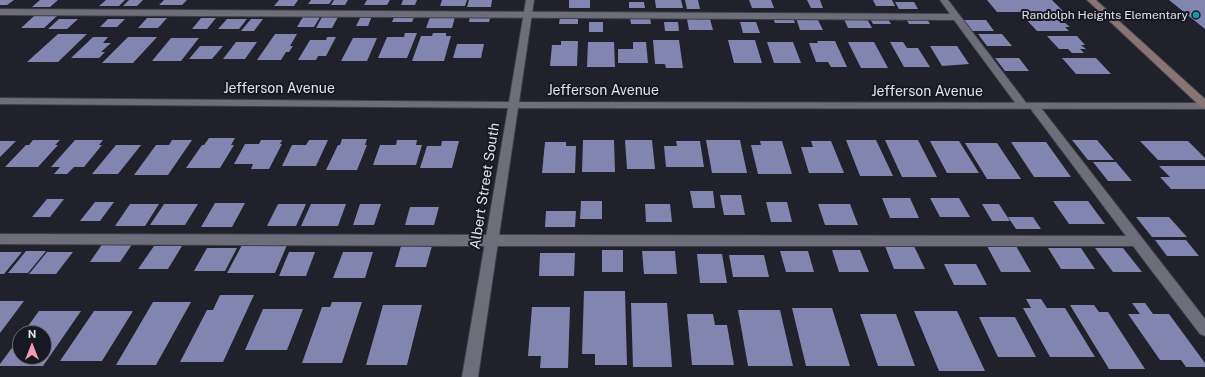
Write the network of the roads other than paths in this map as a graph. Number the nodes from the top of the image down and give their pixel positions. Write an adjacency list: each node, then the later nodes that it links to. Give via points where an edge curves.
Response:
1 (530, 0): 5 (street, Albert Street South)
2 (944, 0): 6 (street)
3 (1091, 0): 10 (street)
4 (0, 12): 5 (street)
5 (528, 15): 6 (street); 8 (street, Albert Street South)
6 (957, 17): 9 (street)
7 (0, 101): 8 (street, Jefferson Avenue)
8 (514, 105): 9 (street, Jefferson Avenue); 12 (street, Albert Street South)
9 (1029, 106): 10 (street, Jefferson Avenue); 13 (street)
10 (1205, 106)
11 (0, 238): 12 (street)
12 (492, 241): 13 (street); 15 (street, Albert Street South)
13 (1138, 241): 14 (street)
14 (1205, 330)
15 (470, 377)

